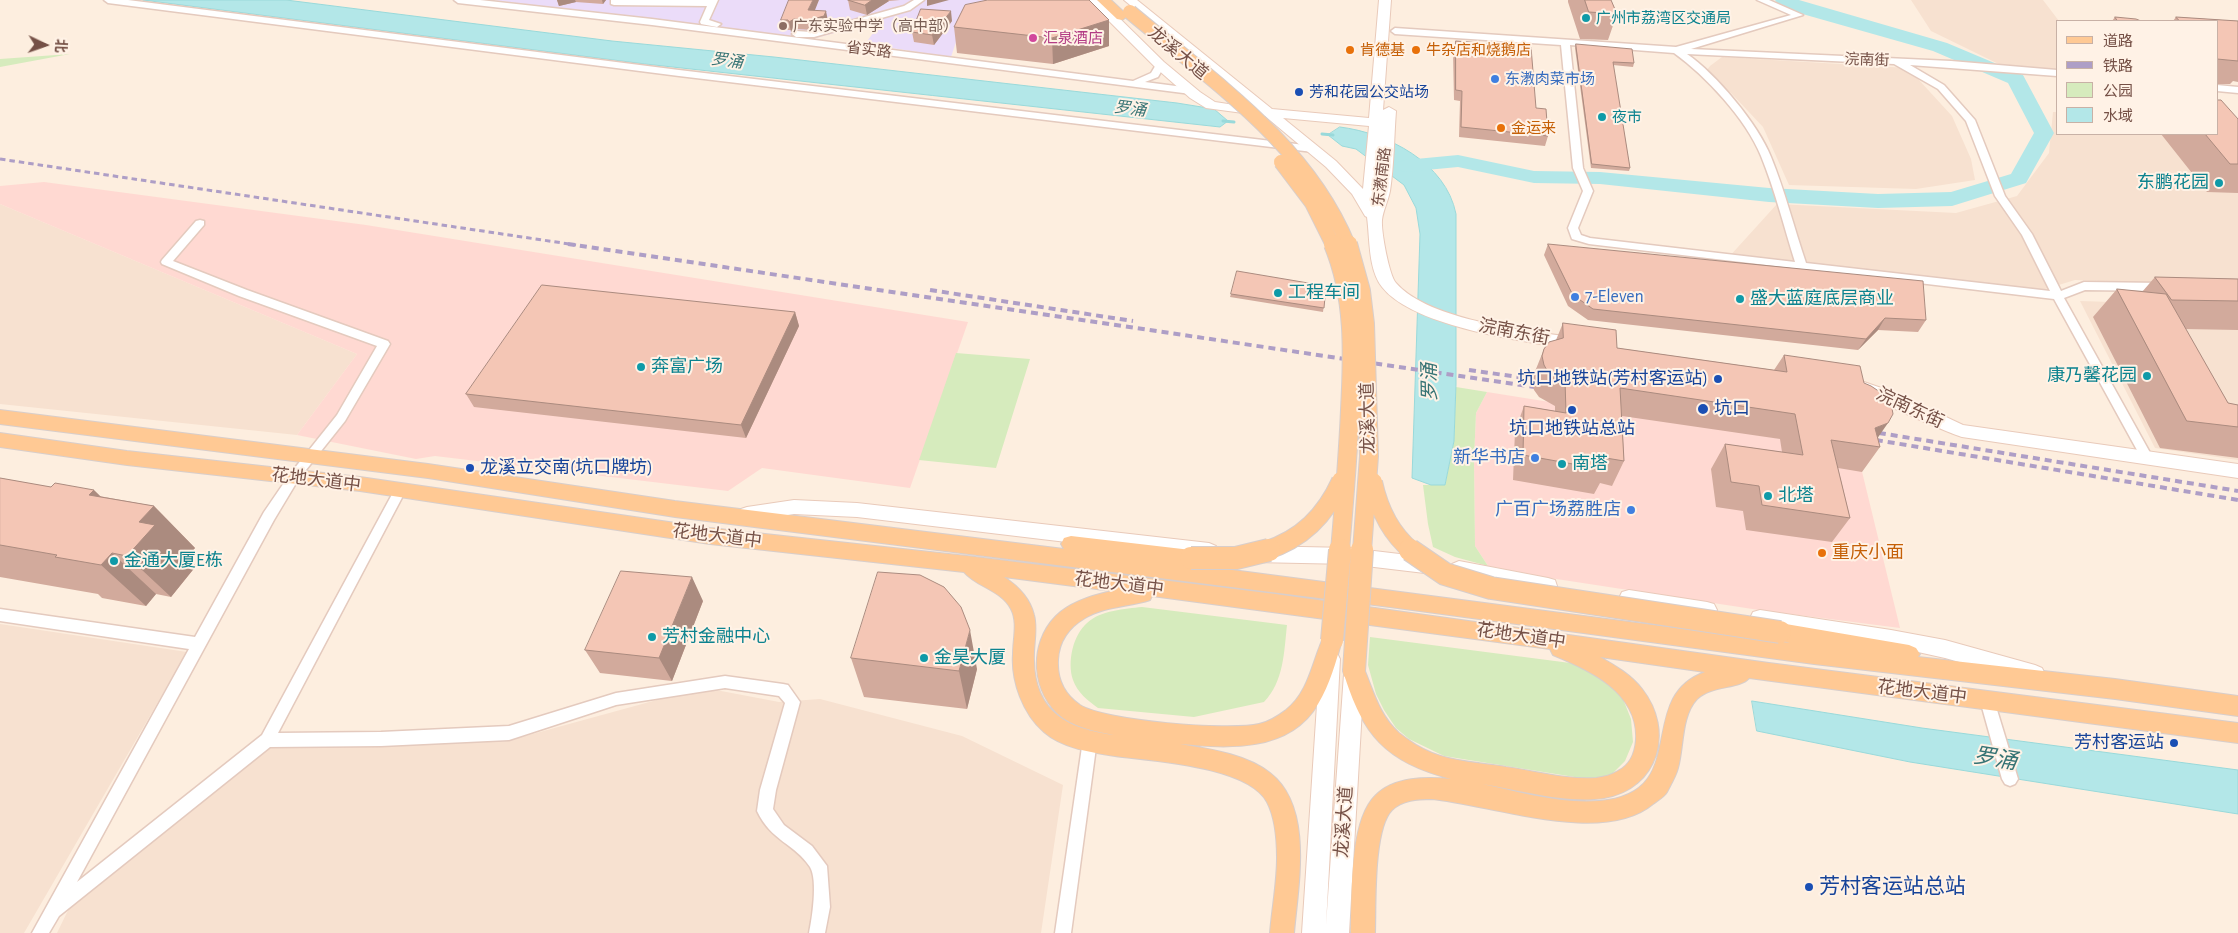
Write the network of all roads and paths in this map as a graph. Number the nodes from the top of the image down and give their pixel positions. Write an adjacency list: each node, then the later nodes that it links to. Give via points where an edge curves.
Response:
1 (108, 0): 30 (street)
2 (458, 0): 15 (street, 省实路)
3 (535, 0): 11 (street, via 610,10)
4 (920, 0): 12 (street, via 907,8 811,35 704,22)
5 (1094, 0): 20 (street)
6 (1102, 0): 14 (main road, 龙溪大道)
7 (1117, 0): 14 (main road, 龙溪大道)
8 (1385, 0): 29 (street, 东漖南路)
9 (1396, 0): 16 (street, 东漖南路)
10 (1761, 0): 18 (street, via 1799,16)
11 (615, 1): 13 (street)
12 (713, 2): 13 (street)
13 (662, 3): 15 (street)
14 (1127, 9): 27 (street); 41 (main road, 龙溪大道, bridge, via 1274,153 1325,226 1345,282 1351,314)
15 (652, 22): 23 (street, 省实路)
16 (1395, 31): 17 (street, 浣南街); 29 (street, 东漖南路)
17 (1565, 43): 18 (street, 浣南街); 34 (street, via 1578,168 1588,192 1573,228 1576,237)
18 (1676, 50): 19 (street, 浣南街); 34 (street, via 1700,69 1755,134)
19 (1894, 61): 22 (street, 浣南街); 22 (street, via 1912,69)
20 (1160, 65): 23 (street, via 1155,76); 26 (street)
21 (2056, 73): 22 (street, 浣南街, via 2029,70)
22 (1944, 75): 36 (street, via 1970,120 2000,196 2027,234)
23 (1133, 84): 26 (street, 省实路)
24 (2218, 88): 25 (street)
25 (2238, 90)
26 (1193, 93): 27 (street, via 1226,102); 28 (street, via 1218,108)
27 (1253, 99): 28 (street); 29 (street, via 1274,106)
28 (1269, 113): 29 (street); 30 (street)
29 (1378, 124): 31 (street, 东漖南路); 31 (street, 东漖南路, via 1387,139)
30 (1313, 149): 32 (street, via 1358,192)
31 (1377, 175): 32 (street, 东漖南路, via 1381,204)
32 (1376, 222): 37 (street, 浣南东街, via 1380,257 1388,284 1397,294 1469,324)
33 (200, 223): 42 (street, via 166,262 384,344 341,418)
34 (1802, 267): 36 (street)
35 (2172, 287): 36 (street, via 2084,286)
36 (2058, 296): 43 (street)
37 (1598, 347)
38 (1841, 383): 43 (street, 浣南东街, via 1879,392 1944,426 1962,431)
39 (0, 417): 42 (main road, 花地大道中)
40 (0, 440): 45 (main road, 花地大道中)
41 (1359, 455): 48 (main road, bridge, via 1322,517 1295,539 1240,558 1191,558 905,527); 53 (main road, 龙溪大道, bridge); 55 (main road, 龙溪大道, bridge); 57 (main road, bridge, via 1381,515 1397,537 1432,567 1458,579 1507,591 1780,632)
42 (309, 456): 45 (street); 47 (main road, 花地大道中)
43 (2147, 458): 44 (street, 浣南东街)
44 (2238, 471)
45 (294, 477): 46 (main road, 花地大道中); 54 (street)
46 (400, 490): 49 (main road, 花地大道中, via 710,536); 64 (street)
47 (676, 509): 48 (main road); 59 (main road, 花地大道中, via 1390,598 1814,655)
48 (747, 514): 57 (street, via 794,507 857,510 1216,552 1349,556 1447,568 1575,591 1891,638 1945,649)
49 (967, 564): 50 (main road, 花地大道中); 65 (main road, via 1010,594 1024,615 1026,685 1039,711 1052,726)
50 (1170, 590): 52 (main road, 花地大道中); 53 (main road, via 1092,603 1060,626 1050,640 1047,673 1052,689 1077,715 1118,726 1192,734 1259,735 1281,726 1306,703 1321,674)
51 (0, 615): 54 (street)
52 (1521, 636): 55 (main road, via 1592,662 1622,683 1635,698 1643,711 1648,741 1646,753 1633,774 1605,788 1575,788 1444,767 1392,741 1365,706); 56 (main road, 花地大道中)
53 (1332, 640): 68 (street, 龙溪大道)
54 (199, 644): 67 (street)
55 (1354, 671): 69 (street, 龙溪大道)
56 (1768, 672): 58 (main road, via 1725,675); 60 (main road, 花地大道中)
57 (2049, 678): 59 (main road)
58 (1694, 687): 62 (main road, via 1680,705)
59 (2115, 689): 61 (main road, 花地大道中)
60 (1987, 700): 63 (main road, 花地大道中); 66 (street)
61 (2238, 706)
62 (1674, 726): 74 (main road, via 1667,765 1656,790 1636,803 1614,810 1567,810 1433,788 1400,793 1388,800 1379,807 1369,842)
63 (2238, 733)
64 (267, 740): 67 (street); 71 (street, via 509,734 625,698 725,682 783,690 793,702 765,811 778,830 806,851 819,866 822,907)
65 (1090, 740): 72 (street); 73 (main road, via 1232,766 1252,774 1274,792 1285,824 1289,856)
66 (2010, 778)
67 (50, 913): 70 (street)
68 (1314, 929)
69 (1337, 931)
70 (40, 933)
71 (817, 933)
72 (1063, 933)
73 (1282, 933)
74 (1363, 933)

